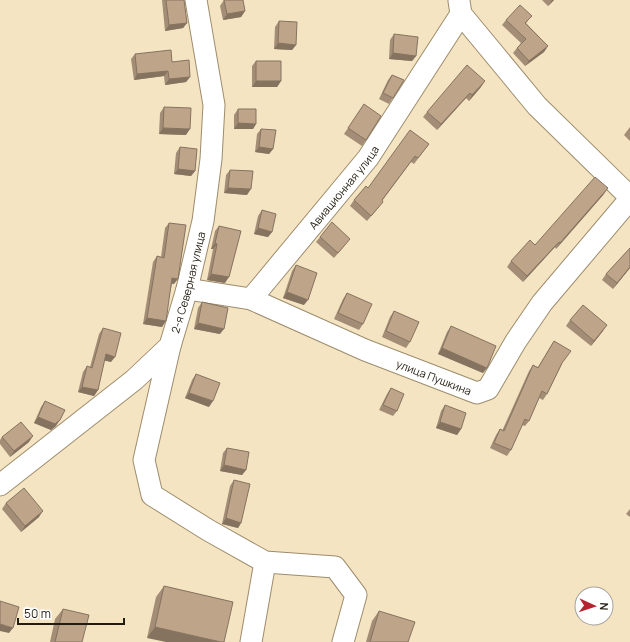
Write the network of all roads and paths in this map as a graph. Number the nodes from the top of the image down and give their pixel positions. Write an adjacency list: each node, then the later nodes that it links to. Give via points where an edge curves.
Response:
1 (196, 0): 4 (street, 2-я Северная улица, via 214,105 211,159 203,221)
2 (460, 7): 3 (street, via 537,106); 5 (street, Авиационная улица, via 368,158)
3 (630, 198): 5 (street, улица Пушкина, via 542,303 488,389 477,393 365,350)
4 (187, 289): 5 (street); 6 (street, 2-я Северная улица)
5 (251, 298)
6 (170, 346): 7 (street, 2-я Северная улица, via 134,380); 8 (street, via 144,460 152,496)
7 (0, 485)
8 (265, 562): 9 (street); 10 (street, via 335,567 356,595)
9 (251, 642)
10 (343, 642)

